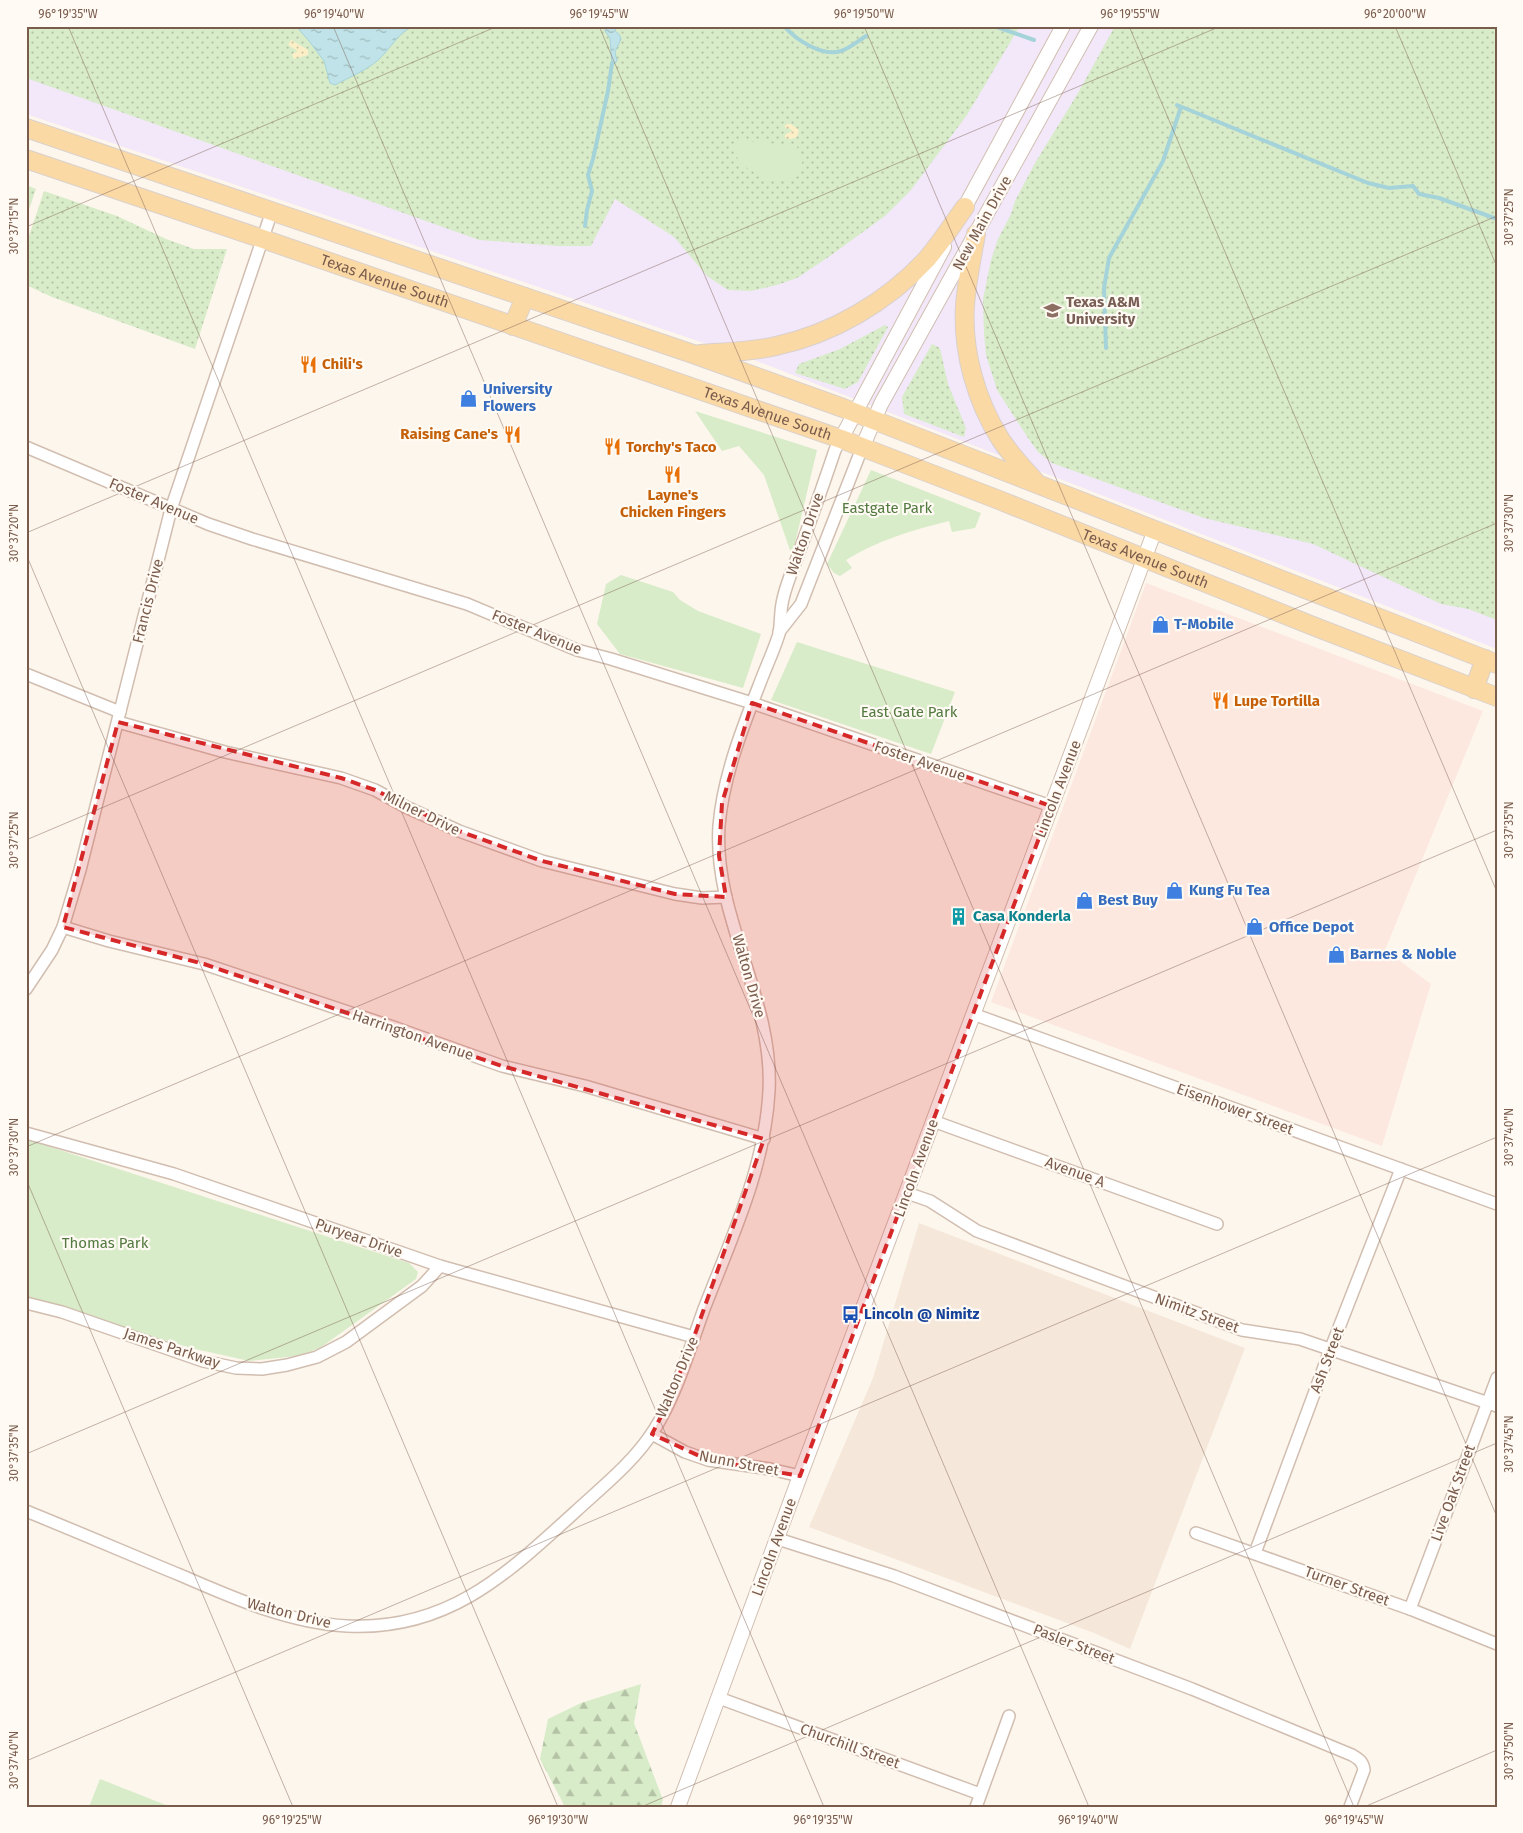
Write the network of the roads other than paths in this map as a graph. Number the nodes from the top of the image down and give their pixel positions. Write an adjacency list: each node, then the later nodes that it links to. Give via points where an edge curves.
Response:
1 (1063, 26): 5 (street, New Main Drive)
2 (1091, 26): 7 (street, New Main Drive)
3 (26, 128): 6 (main road, Texas Avenue South)
4 (26, 159): 8 (main road, Texas Avenue South)
5 (965, 208): 11 (main road, via 913,273 852,317 818,333 775,346); 12 (street, New Main Drive)
6 (272, 211): 8 (street, Francis Drive); 9 (main road, Texas Avenue South)
7 (976, 234): 13 (street, New Main Drive); 17 (main road, via 965,306 972,372 981,400 1001,440)
8 (263, 239): 10 (main road, Texas Avenue South); 18 (street, Francis Drive)
9 (525, 297): 10 (main road); 11 (main road, Texas Avenue South)
10 (513, 326): 14 (main road, Texas Avenue South)
11 (693, 354): 12 (main road, Texas Avenue South)
12 (855, 413): 13 (main road, Texas Avenue South); 14 (street, New Main Drive)
13 (873, 420): 16 (street, New Main Drive); 17 (main road, Texas Avenue South)
14 (841, 439): 16 (main road, Texas Avenue South); 21 (street, Walton Drive, via 782,602)
15 (26, 447): 18 (street, Foster Avenue)
16 (862, 448): 20 (main road, Texas Avenue South); 21 (street, Walton Drive, via 801,604)
17 (1037, 483): 19 (main road, Texas Avenue South)
18 (171, 509): 26 (street, Foster Avenue, via 252,539 467,604 577,650); 27 (street, Francis Drive)
19 (1155, 530): 20 (street, Lincoln Avenue); 22 (main road, Texas Avenue South)
20 (1145, 558): 24 (main road, Texas Avenue South); 28 (street, Lincoln Avenue)
21 (779, 632): 26 (street, Walton Drive)
22 (1491, 662): 24 (main road)
23 (26, 674): 27 (street, Milner Drive)
24 (1474, 689): 25 (main road, Texas Avenue South)
25 (1497, 698)
26 (752, 703): 28 (street, Foster Avenue); 29 (street, Walton Drive, via 727,775 722,803 719,856)
27 (119, 717): 29 (street, Milner Drive, via 225,752 341,778 374,790 459,831 542,861 675,894); 30 (street, Francis Drive)
28 (1051, 806): 32 (street, Lincoln Avenue)
29 (726, 897): 35 (street, Walton Drive, via 762,1017 767,1045 770,1072)
30 (63, 927): 31 (street, Francis Drive, via 52,950); 35 (street, Harrington Avenue, via 204,964 502,1066 585,1086)
31 (26, 988)
32 (973, 1014): 33 (street, Lincoln Avenue); 36 (street, Eisenhower Street)
33 (933, 1121): 37 (street, Lincoln Avenue); 39 (street, Avenue A)
34 (26, 1133): 40 (street, Puryear Drive, via 174,1174)
35 (764, 1139): 42 (street, Walton Drive)
36 (1401, 1169): 38 (street, Eisenhower Street); 43 (street, Ash Street)
37 (907, 1194): 43 (street, Nimitz Street, via 930,1201 977,1231 1242,1330 1300,1338); 47 (street, Lincoln Avenue)
38 (1497, 1204)
39 (1218, 1224)
40 (440, 1266): 41 (street, James Parkway, via 422,1286 346,1342 317,1357 262,1369 236,1368 203,1361 62,1312); 42 (street, Puryear Drive)
41 (26, 1304)
42 (694, 1337): 46 (street, Walton Drive, via 669,1402)
43 (1331, 1348): 45 (street, Nimitz Street); 52 (street, Ash Street)
44 (1497, 1378): 45 (street, Live Oak Street)
45 (1492, 1404): 53 (street, Live Oak Street)
46 (652, 1434): 47 (street, Nunn Street, via 708,1460); 49 (street, Walton Drive, via 620,1472 490,1585 458,1604 418,1620 401,1623 347,1626 282,1614 238,1600)
47 (800, 1476): 51 (street, Lincoln Avenue)
48 (26, 1504): 49 (street)
49 (31, 1513)
50 (1196, 1533): 52 (street, Turner Street)
51 (778, 1539): 55 (street, Lincoln Avenue); 60 (street, Pasler Street, via 894,1576 1352,1754 1363,1764 1362,1777)
52 (1255, 1553): 53 (street, Turner Street)
53 (1410, 1608): 54 (street, Turner Street)
54 (1497, 1644)
55 (719, 1698): 57 (street, Churchill Street); 58 (street, Lincoln Avenue)
56 (1009, 1716): 57 (street)
57 (980, 1794): 59 (street)
58 (678, 1807)
59 (976, 1807)
60 (1350, 1807)

